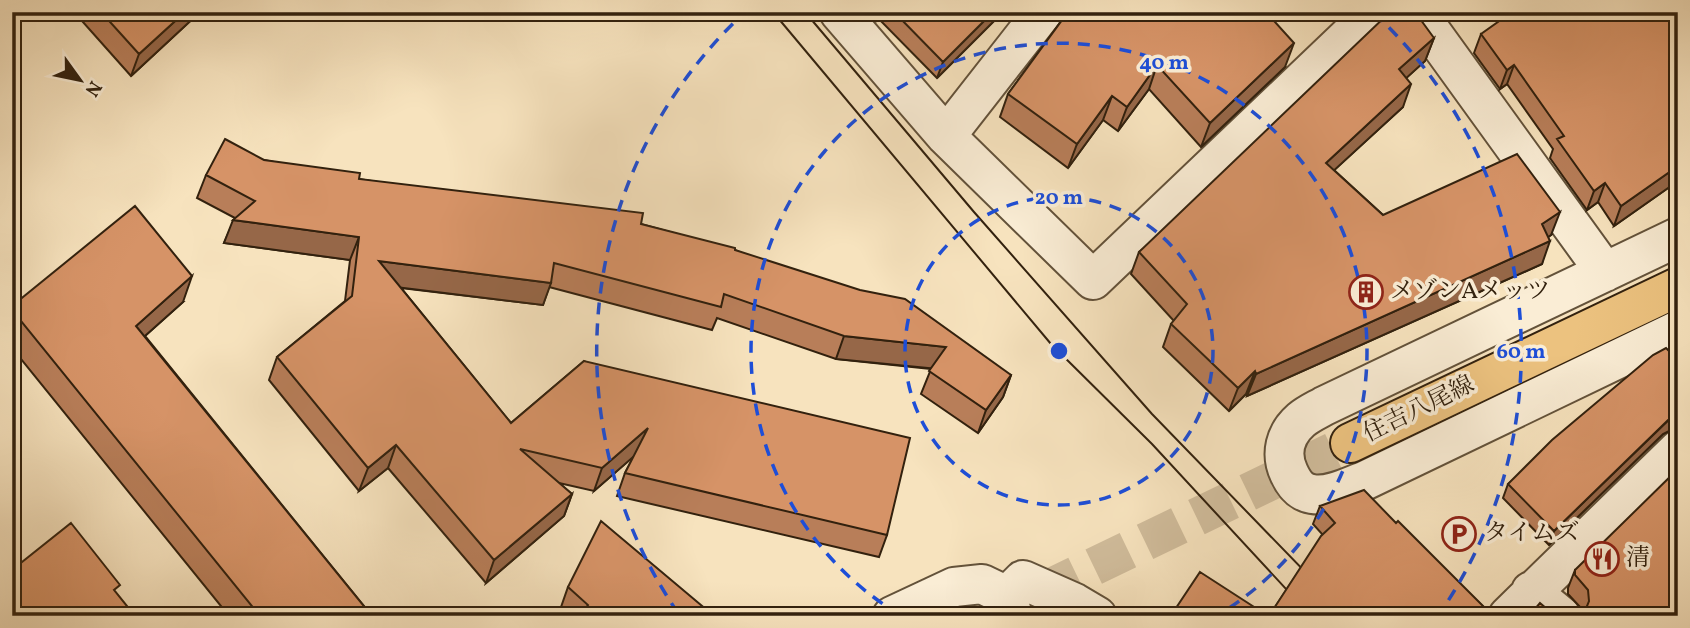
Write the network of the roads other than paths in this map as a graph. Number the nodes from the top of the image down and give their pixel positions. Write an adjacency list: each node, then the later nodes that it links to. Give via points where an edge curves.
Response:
1 (839, 12): 5 (street)
2 (1043, 12): 5 (street)
3 (1374, 12): 5 (street, via 1093,280)
4 (1418, 12): 7 (street)
5 (946, 136)
6 (1678, 237): 7 (street)
7 (1605, 271): 9 (street, via 1301,421 1286,440 1283,461 1292,481 1302,491 1315,494 1338,491)
8 (1678, 287): 10 (main road, 住吉八尾線)
9 (1672, 344)
10 (1350, 443)
11 (1678, 450): 12 (street)
12 (1520, 604): 16 (street)
13 (1010, 606): 14 (street, via 982,584 954,587); 15 (street, via 1023,580)
14 (892, 616)
15 (1097, 616)
16 (1561, 616)

